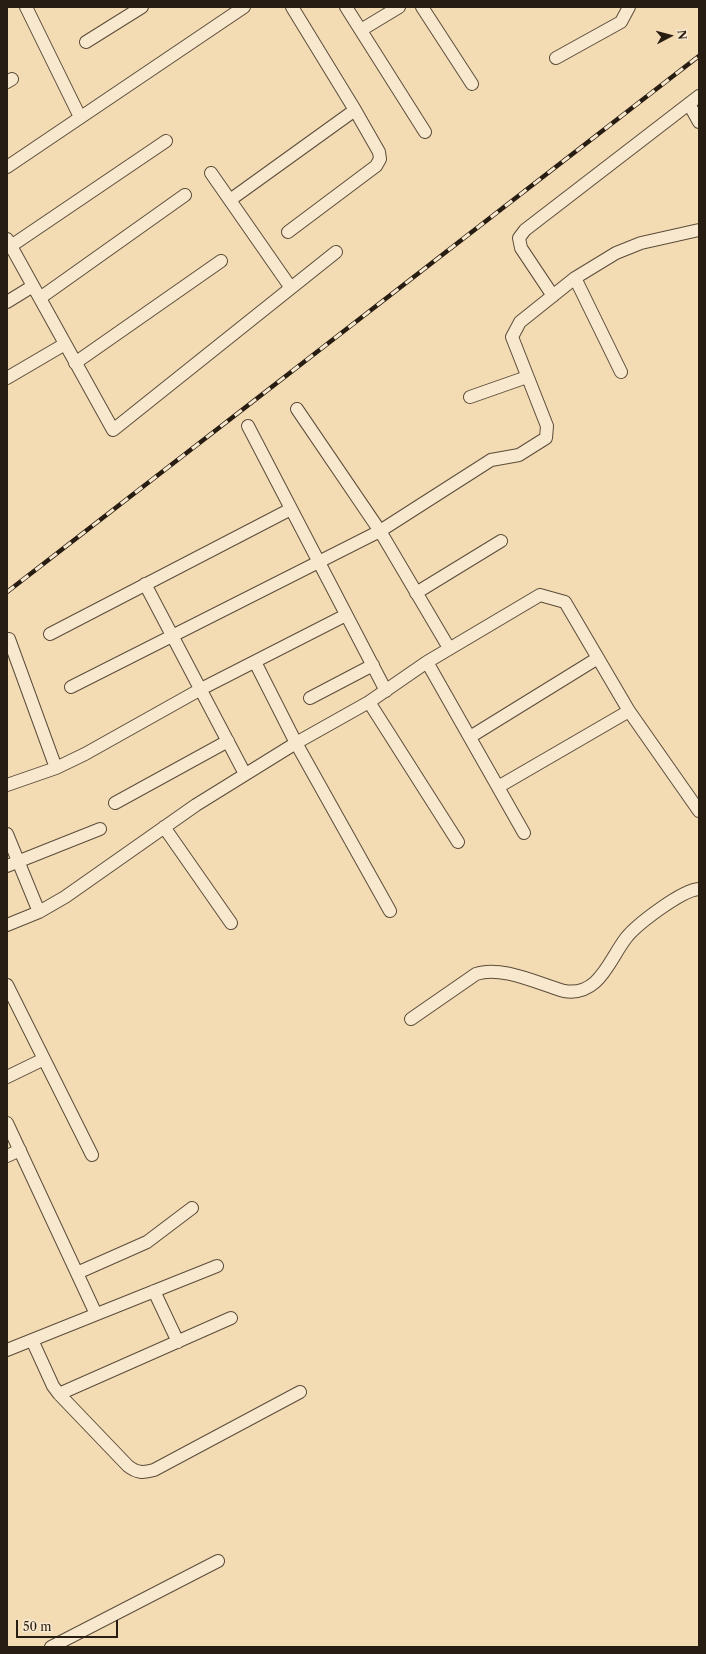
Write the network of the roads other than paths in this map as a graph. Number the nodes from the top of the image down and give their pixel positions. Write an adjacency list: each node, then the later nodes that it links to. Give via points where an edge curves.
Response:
1 (26, 7): 16 (street)
2 (244, 7): 16 (street)
3 (292, 7): 15 (street)
4 (346, 7): 9 (street)
5 (399, 7): 9 (street)
6 (422, 7): 12 (street)
7 (629, 7): 11 (street, via 621,22)
8 (138, 8): 10 (street)
9 (361, 30): 18 (street)
10 (86, 42)
11 (556, 58)
12 (472, 84)
13 (699, 96): 14 (street)
14 (689, 104): 17 (street); 32 (street, via 525,230 520,238 521,248)
15 (356, 110): 23 (street); 25 (street, via 379,152 379,163)
16 (80, 117): 20 (street)
17 (699, 122)
18 (425, 132)
19 (166, 141): 26 (street)
20 (7, 167)
21 (210, 173): 23 (street)
22 (185, 195): 33 (street)
23 (230, 200): 31 (street)
24 (699, 230): 29 (street, via 641,243 616,253)
25 (288, 232)
26 (9, 243): 30 (street)
27 (336, 252): 31 (street)
28 (221, 261): 36 (street)
29 (575, 278): 32 (street); 37 (street)
30 (33, 286): 33 (street); 34 (street)
31 (291, 288): 36 (street, via 113,430)
32 (553, 296): 38 (street, via 520,322 512,337)
33 (40, 298): 35 (street)
34 (7, 302)
35 (65, 344): 36 (street); 39 (street)
36 (75, 363)
37 (621, 372)
38 (527, 377): 40 (street); 44 (street, via 547,426 546,438 519,455 491,460)
39 (7, 378)
40 (470, 397)
41 (297, 409): 44 (street)
42 (248, 426): 43 (street)
43 (291, 508): 46 (street); 47 (street)
44 (380, 531): 46 (street); 48 (street)
45 (501, 541): 48 (street)
46 (318, 562): 49 (street); 51 (street)
47 (145, 584): 50 (street); 51 (street)
48 (416, 593): 53 (street)
49 (346, 615): 55 (street); 57 (street)
50 (50, 634)
51 (173, 636): 58 (street); 59 (street)
52 (9, 639): 67 (street)
53 (449, 648): 54 (street, via 540,594 565,602); 56 (street)
54 (598, 658): 63 (street); 64 (street)
55 (255, 662): 59 (street); 66 (street)
56 (427, 662): 60 (street); 64 (street)
57 (373, 665): 60 (street); 61 (street)
58 (71, 687)
59 (201, 689): 65 (street); 67 (street)
60 (386, 691): 62 (street)
61 (310, 698)
62 (369, 702): 66 (street); 77 (street)
63 (629, 710): 70 (street); 72 (street)
64 (470, 737): 70 (street)
65 (228, 741): 68 (street); 71 (street)
66 (296, 743): 68 (street); 80 (street)
67 (56, 768): 69 (street)
68 (245, 774): 73 (street)
69 (7, 785)
70 (498, 786): 75 (street)
71 (116, 803)
72 (699, 810)
73 (164, 827): 81 (street, via 65,897); 82 (street)
74 (100, 829): 78 (street)
75 (524, 833)
76 (7, 834): 78 (street)
77 (458, 842)
78 (13, 864): 81 (street)
79 (699, 889): 85 (street, via 672,900 627,937 598,979 584,991 574,993 500,972 484,971)
80 (390, 911)
81 (39, 912): 83 (street)
82 (230, 923)
83 (7, 925)
84 (7, 985): 86 (street)
85 (410, 1019)
86 (44, 1059): 87 (street); 90 (street)
87 (7, 1077)
88 (7, 1123): 89 (street)
89 (20, 1150): 91 (street); 94 (street)
90 (92, 1155)
91 (7, 1156)
92 (192, 1208): 94 (street, via 147,1242)
93 (217, 1266): 95 (street)
94 (77, 1273): 96 (street)
95 (154, 1291): 96 (street); 99 (street)
96 (96, 1314): 98 (street)
97 (231, 1318): 99 (street)
98 (32, 1340): 100 (street); 102 (street)
99 (178, 1342): 102 (street)
100 (7, 1350)
101 (300, 1392): 102 (street, via 145,1473 136,1472 128,1466)
102 (59, 1394)
103 (218, 1561): 104 (street)
104 (51, 1647)

